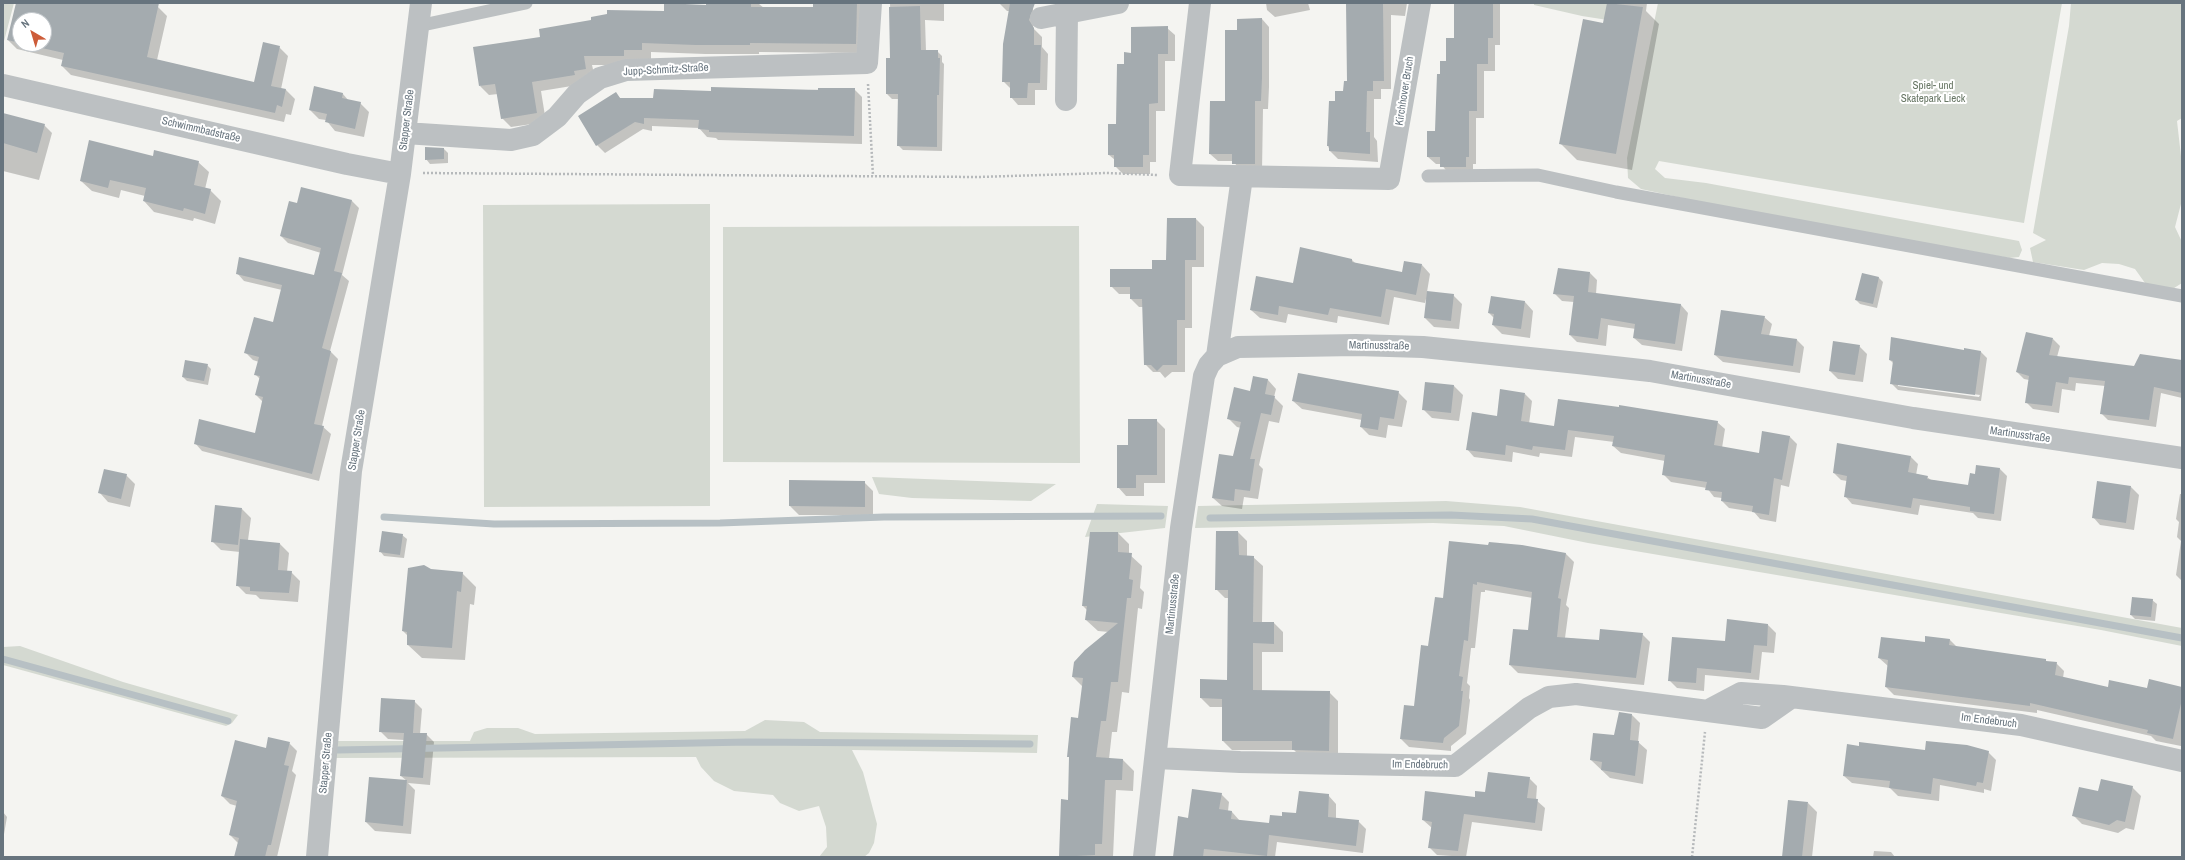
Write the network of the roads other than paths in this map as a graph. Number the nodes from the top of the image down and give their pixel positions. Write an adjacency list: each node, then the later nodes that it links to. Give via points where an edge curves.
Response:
1 (421, 3): 9 (street, Stapper Straße)
2 (526, 3): 9 (lane)
3 (871, 3): 12 (street, Jupp-Schmitz-Straße, via 867,63 626,70 600,78 577,94 556,117 533,135 511,140)
4 (1118, 3): 7 (street)
5 (1200, 3): 15 (street, via 1180,176)
6 (1420, 3): 15 (street, Kirchhover Bruch, via 1389,179)
7 (1067, 13): 8 (street); 11 (street)
8 (1041, 18)
9 (418, 26): 12 (street, Stapper Straße)
10 (3, 85): 13 (street, Schwimmbadstraße)
11 (1066, 100)
12 (405, 133): 13 (street, Stapper Straße)
13 (400, 174): 21 (street, Stapper Straße, via 351,471)
14 (1428, 176): 16 (lane, via 1538,175 1624,194)
15 (1242, 177): 17 (street, Martinusstraße)
16 (2182, 296)
17 (1217, 356): 18 (street, Martinusstraße, via 1238,347 1363,345 1423,347 1578,363 1650,371 1920,420); 19 (street, Martinusstraße, via 1206,371 1181,528)
18 (2182, 458)
19 (1156, 758): 20 (street, Im Endebruch, via 1455,766 1529,708 1549,697 1576,694 1762,718 1792,697 2021,725); 22 (street, Martinusstraße)
20 (2182, 761)
21 (317, 857)
22 (1144, 857)

